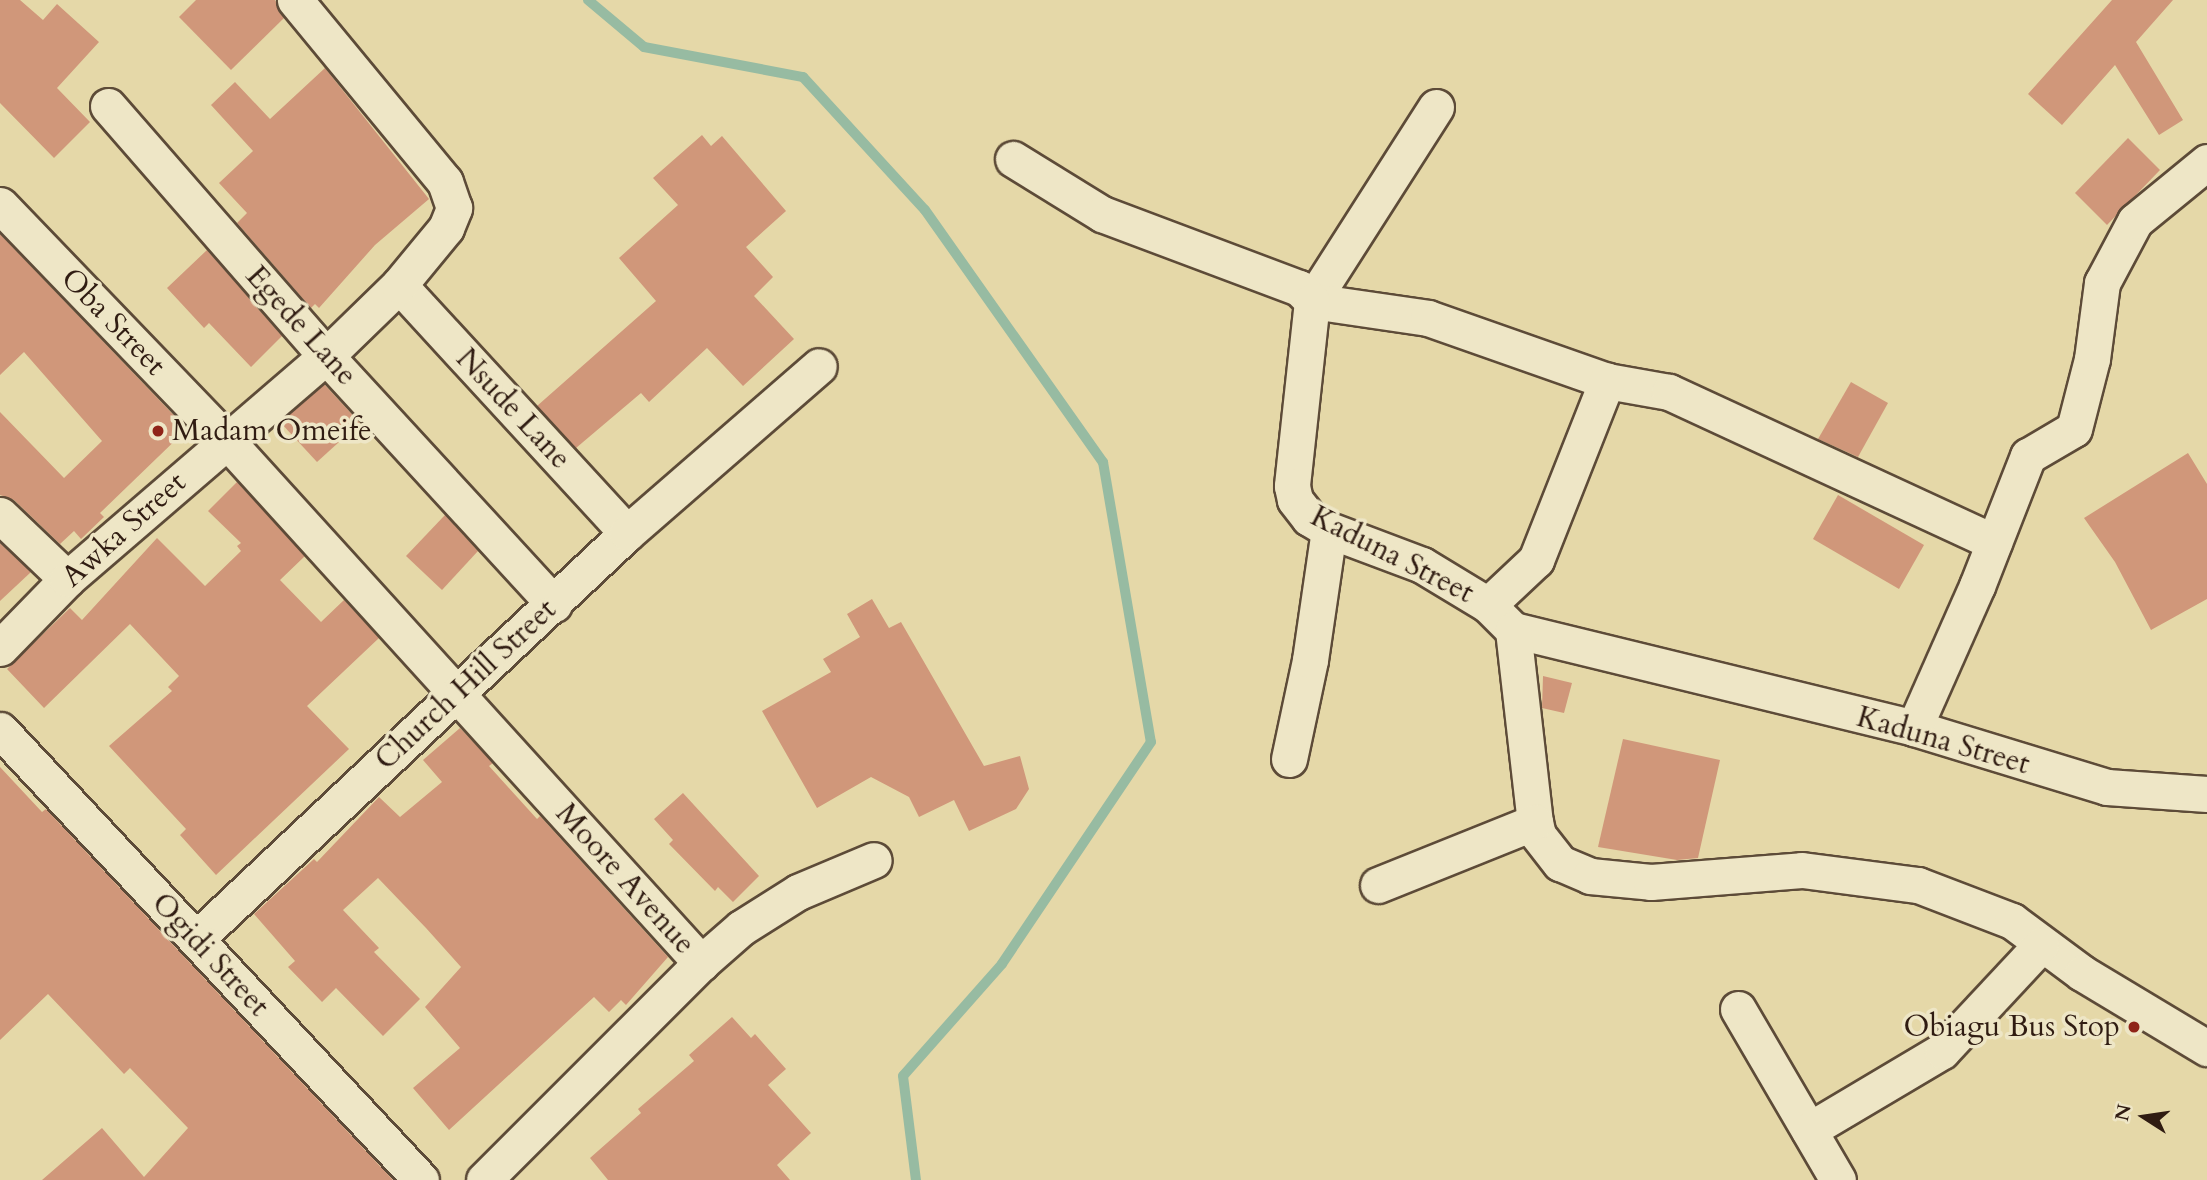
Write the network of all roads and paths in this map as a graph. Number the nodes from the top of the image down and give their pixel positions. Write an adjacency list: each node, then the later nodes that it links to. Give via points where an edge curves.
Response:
1 (295, 0): 7 (street, Awka Street, via 445,182 454,208 446,228)
2 (108, 106): 9 (street, Egede Lane)
3 (1436, 107): 8 (street)
4 (1013, 159): 8 (street, via 1102,214 1299,288)
5 (2207, 162): 16 (street, via 2135,221 2102,283 2092,359 2074,429 2028,456)
6 (0, 205): 12 (street, Oba Street)
7 (399, 285): 9 (street, Awka Street); 15 (street, Nsude Lane)
8 (1312, 301): 11 (street, via 1428,318); 14 (street, Kaduna Street, via 1292,486 1295,500 1309,518)
9 (326, 356): 12 (street, Awka Street); 18 (street, Egede Lane)
10 (819, 366): 15 (street, Church Hill Street)
11 (1607, 381): 16 (street, via 1669,392); 19 (street, via 1536,560)
12 (226, 440): 17 (street, Awka Street); 22 (street, Oba Street)
13 (0, 515): 17 (street)
14 (1329, 530): 19 (street, Kaduna Street, via 1422,565); 25 (street, via 1310,660)
15 (627, 533): 18 (street, Church Hill Street)
16 (1994, 542): 23 (street)
17 (67, 579): 21 (street, Awka Street)
18 (554, 604): 22 (street, Church Hill Street)
19 (1488, 605): 20 (street, Kaduna Street)
20 (1513, 630): 23 (street, Kaduna Street); 27 (street)
21 (0, 648)
22 (456, 692): 30 (street, Church Hill Street); 32 (street, Moore Avenue)
23 (1913, 728): 26 (street, Kaduna Street, via 2107,787)
24 (0, 730): 30 (street, Ogidi Street)
25 (1289, 759)
26 (2207, 794)
27 (1535, 822): 29 (street); 31 (street, via 1538,835 1560,863 1590,876 1651,882 1801,870 1893,881 1918,885 2011,921)
28 (874, 860): 32 (street, via 798,892 741,928)
29 (1378, 885)
30 (196, 939): 36 (street, Ogidi Street)
31 (2041, 945): 34 (street); 35 (street, via 1942,1051)
32 (701, 963): 37 (street, Moore Avenue)
33 (1738, 1009): 35 (street)
34 (2207, 1048)
35 (1809, 1130): 38 (street)
36 (421, 1180)
37 (484, 1180)
38 (1838, 1180)

